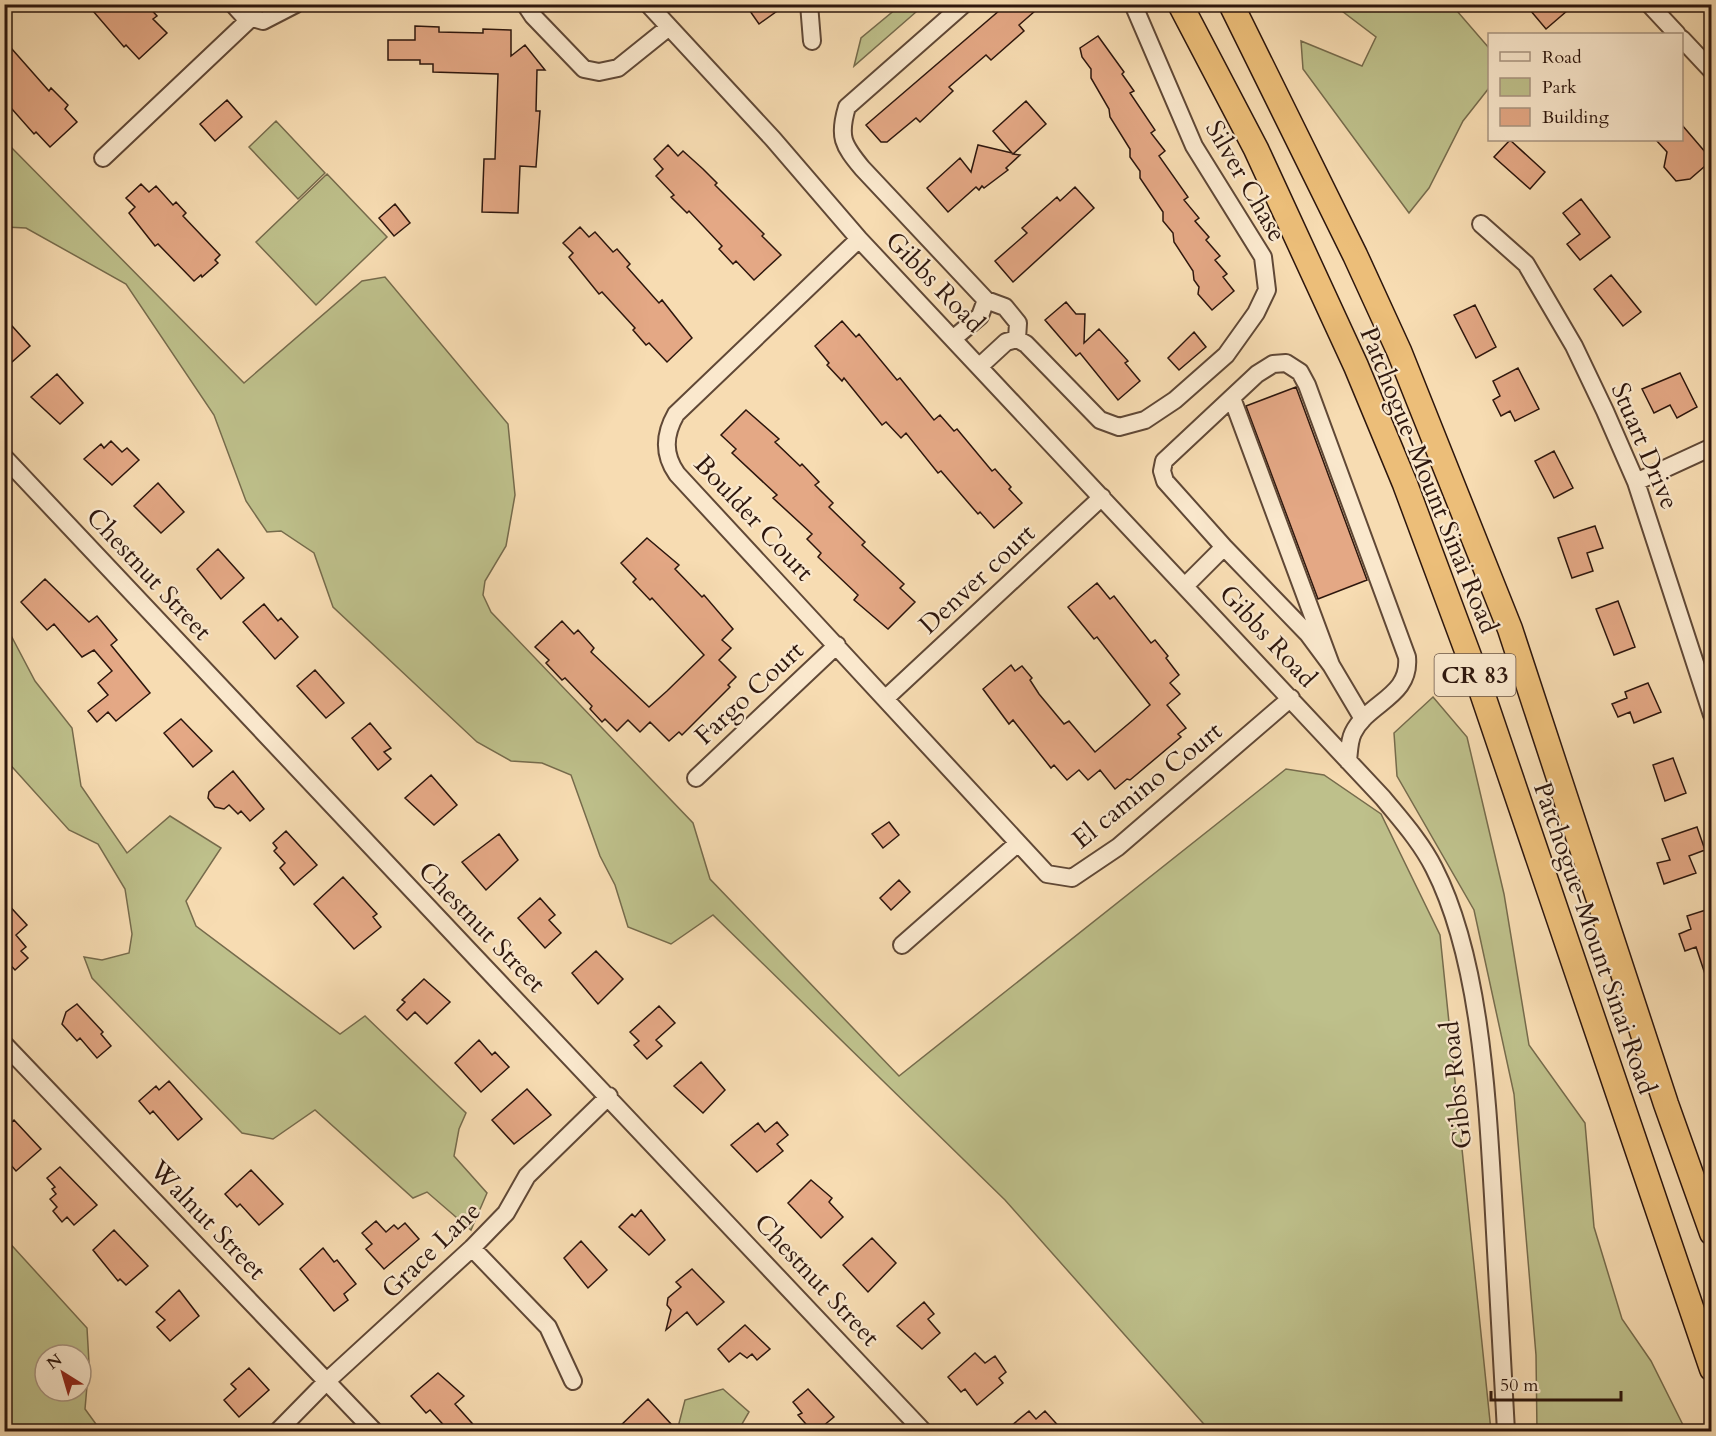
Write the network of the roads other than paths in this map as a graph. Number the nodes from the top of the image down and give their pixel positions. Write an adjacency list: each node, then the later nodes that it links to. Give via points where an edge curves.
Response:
1 (233, 4): 11 (street, via 243,15)
2 (296, 4): 11 (street)
3 (525, 4): 12 (street, via 585,69 599,72 618,68)
4 (648, 4): 12 (street, Gibbs Road)
5 (809, 4): 15 (street)
6 (964, 4): 20 (street, via 847,107 841,127 844,147)
7 (1133, 4): 22 (street, Silver Chase, via 1194,146 1263,257 1267,290 1226,355 1176,400 1145,420 1119,427 1100,420)
8 (1180, 4): 45 (highway, Patchogue-Mount Sinai Road / CR 83, via 1256,149 1356,366 1405,484 1476,675)
9 (1231, 4): 43 (highway, Patchogue-Mount Sinai Road / CR 83, via 1398,351 1510,629)
10 (1649, 4): 13 (street)
11 (257, 20): 17 (street)
12 (669, 27): 19 (street, Gibbs Road)
13 (1676, 33)
14 (1683, 40): 16 (street)
15 (812, 41)
16 (1712, 71)
17 (103, 158)
18 (1481, 224): 27 (street, Stuart Drive, via 1526,264 1574,346)
19 (859, 239): 21 (street, Gibbs Road); 31 (street, Boulder Court, via 676,414 666,441 668,458 677,474)
20 (986, 300): 21 (street, via 980,316); 22 (street, via 1005,307 1018,323)
21 (954, 338): 23 (street, Gibbs Road)
22 (1017, 339): 23 (street, via 1006,342)
23 (980, 366): 28 (street, Gibbs Road)
24 (1232, 398): 29 (street, via 1164,461 1162,471 1165,481); 32 (street); 36 (street, via 1273,364 1286,363 1300,372 1307,385 1407,657 1409,672 1402,683)
25 (1712, 447): 27 (street)
26 (4, 457): 42 (street, Chestnut Street, via 321,797)
27 (1636, 482): 35 (street, Stuart Drive)
28 (1102, 497): 30 (street, Gibbs Road); 33 (street, Denver court)
29 (1224, 547): 30 (street); 32 (street, via 1308,634)
30 (1186, 585): 34 (street, Gibbs Road)
31 (837, 645): 33 (street, Boulder Court); 38 (street, Fargo Court)
32 (1331, 665): 36 (street)
33 (886, 698): 39 (street, El camino Court)
34 (1291, 698): 37 (street, Gibbs Road); 39 (street, El camino Court, via 1118,847 1072,878 1047,874)
35 (1712, 715)
36 (1363, 719): 37 (street, via 1352,734)
37 (1348, 761): 51 (street, Gibbs Road, via 1410,831 1434,867 1455,921 1486,1079)
38 (696, 778)
39 (1018, 843): 40 (street)
40 (902, 945)
41 (4, 1044): 46 (street, Walnut Street)
42 (609, 1096): 44 (street, Grace Lane, via 527,1176 506,1213); 50 (street, Chestnut Street)
43 (1712, 1233)
44 (472, 1248): 46 (street, Grace Lane); 47 (street, via 548,1327)
45 (1712, 1369)
46 (327, 1381): 48 (street, Grace Lane); 49 (street, Walnut Street)
47 (573, 1381)
48 (277, 1431)
49 (375, 1431)
50 (924, 1431)
51 (1506, 1431)

